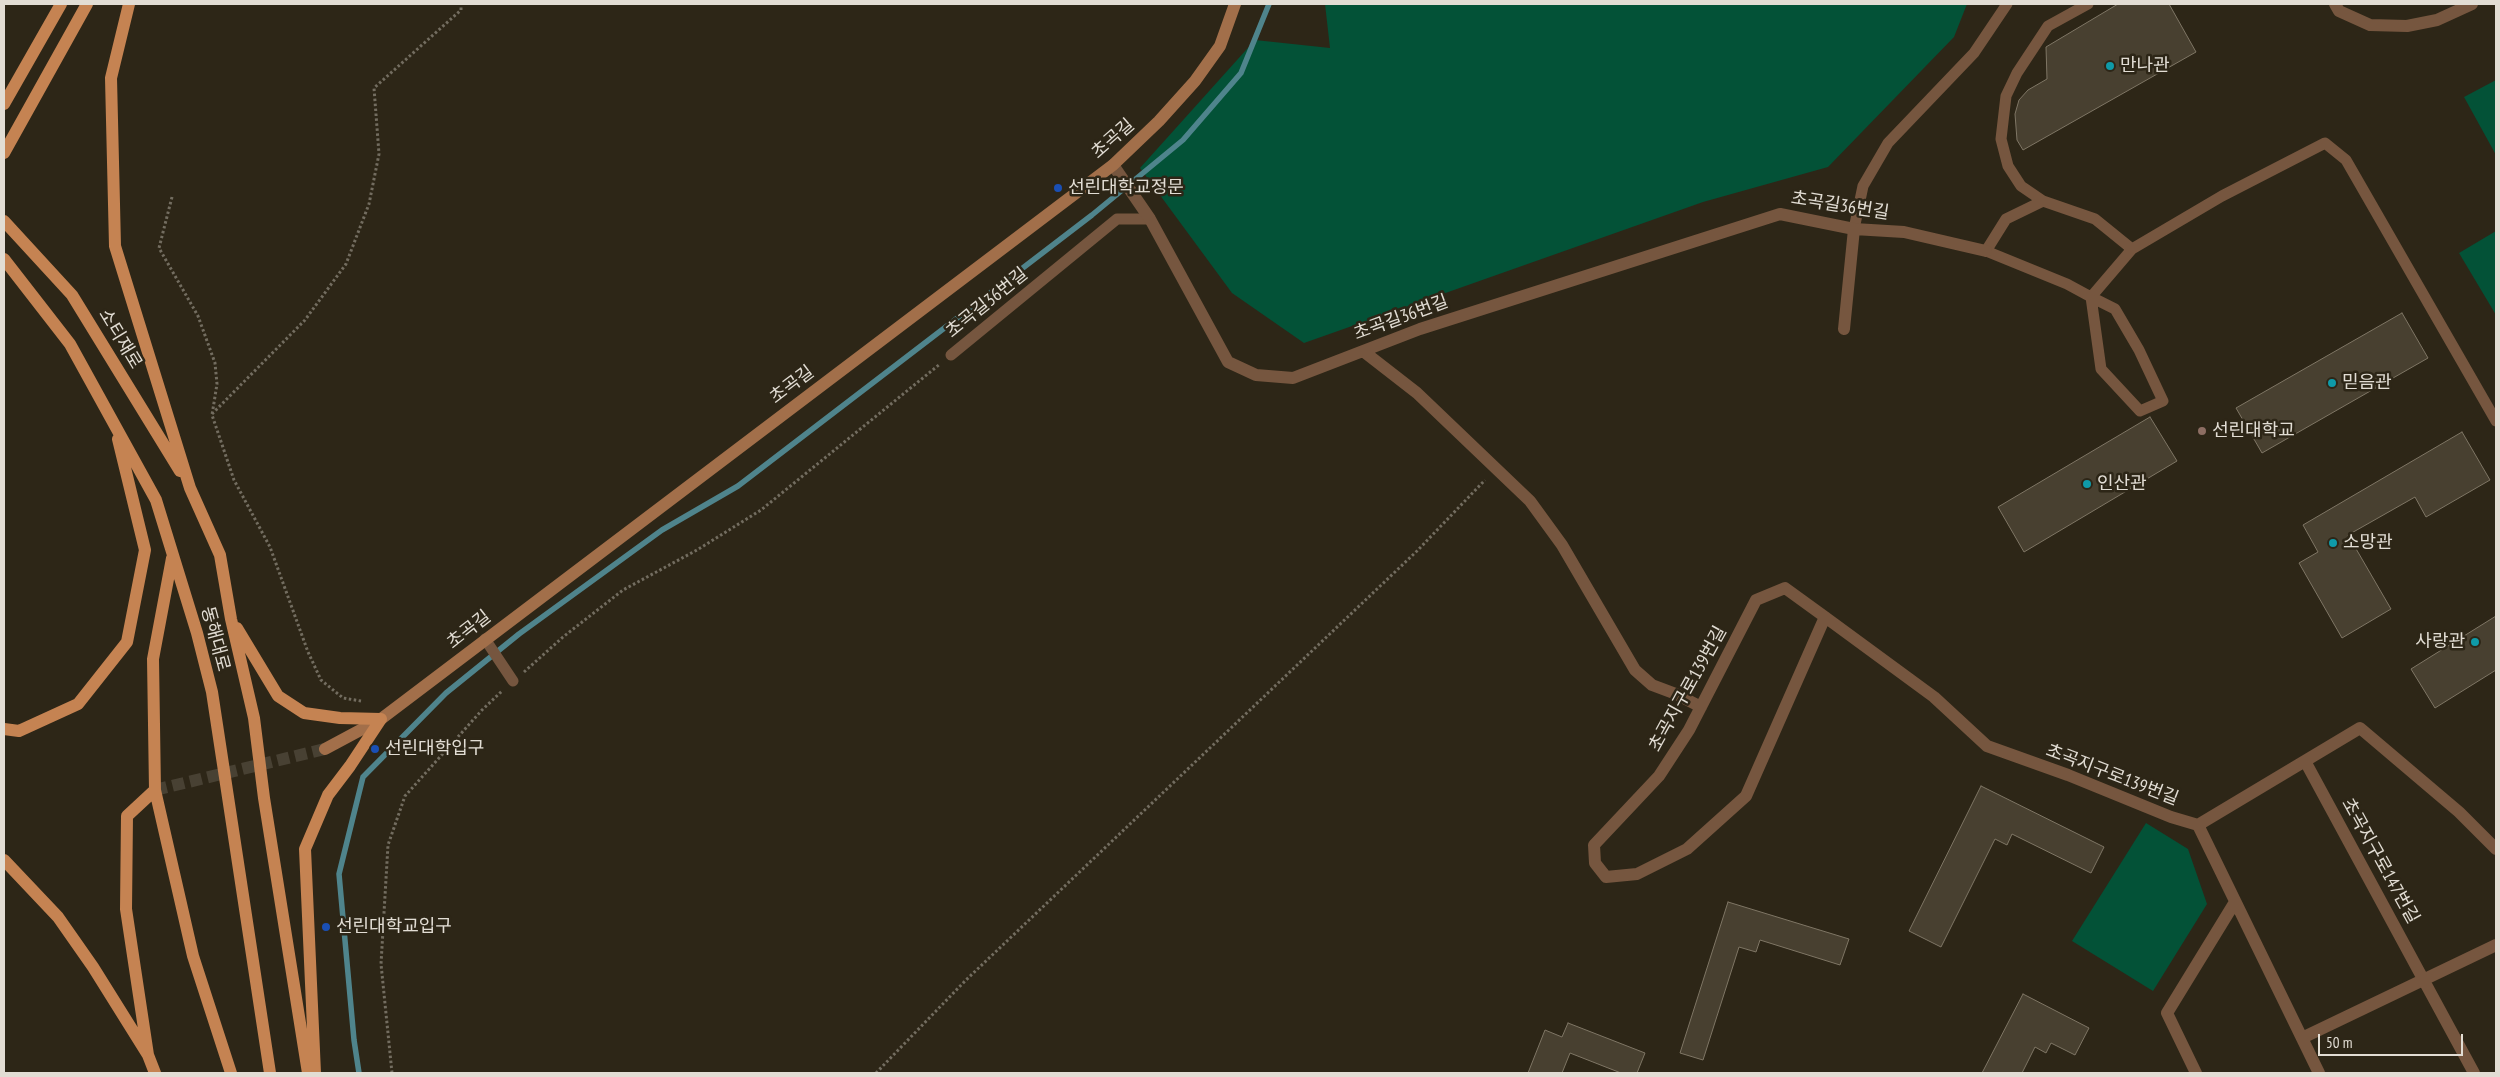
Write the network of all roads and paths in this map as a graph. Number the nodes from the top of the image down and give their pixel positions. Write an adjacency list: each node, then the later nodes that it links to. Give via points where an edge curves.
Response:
1 (61, 4): 10 (main road)
2 (87, 4): 11 (main road)
3 (129, 4): 29 (main road, via 111,78 115,246)
4 (461, 4): 25 (path, via 461,10 374,88 379,154 369,204 346,264 305,320)
5 (1235, 4): 12 (street, 초곡길, via 1220,46 1195,81 1160,121)
6 (2007, 4): 17 (lane, via 1974,53 1888,143 1863,186)
7 (2088, 4): 14 (lane, via 2048,26 2017,72 2006,96 2000,139 2008,166 2021,186)
8 (2335, 4): 9 (street, via 2339,11 2370,26 2406,26 2437,20)
9 (2472, 4)
10 (4, 104)
11 (4, 153)
12 (1113, 164): 15 (street); 33 (street, 초곡길)
13 (172, 197): 25 (path, via 159,248 198,316 215,363 217,384)
14 (2043, 200): 18 (lane, via 2095,219); 19 (lane, via 2006,219)
15 (1150, 218): 23 (street, 초곡길36번길, via 1228,362 1256,375 1293,378); 24 (lane, 초곡길36번길, via 1117,219)
16 (4, 221): 29 (main road, 소티재로, via 72,295)
17 (1854, 229): 19 (street, 초곡길36번길, via 1904,232); 22 (street); 23 (street, 초곡길36번길, via 1780,214 1420,328)
18 (2132, 249): 21 (lane); 27 (lane, via 2222,196 2324,143 2346,160)
19 (1986, 251): 21 (lane)
20 (4, 259): 26 (main road, 동해대로, via 70,344)
21 (2091, 297): 21 (lane, via 2101,369 2140,411 2163,401 2114,309)
22 (1844, 329)
23 (1362, 351): 28 (street, via 1417,393)
24 (951, 355): 34 (path, via 762,510 624,590)
25 (212, 415): 35 (path, via 234,480 270,547 321,680 343,698)
26 (114, 420): 30 (main road, 동해대로, via 156,500); 38 (main road, via 144,550 127,642 78,704 19,731)
27 (2496, 421)
28 (1496, 469): 36 (street, via 1530,501 1562,544 1635,670 1652,685); 56 (path, via 1417,551 966,980)
29 (190, 488): 32 (main road, 동해대로, via 220,555)
30 (172, 556): 41 (main road, via 153,659); 52 (main road, 동해대로, via 212,692)
31 (1825, 617): 36 (street, 초곡지구로139번길, via 1786,588 1756,600); 36 (street, 초곡지구로139번길, via 1746,796 1687,849 1637,874 1606,877 1595,863 1594,845 1659,776); 42 (street, 초곡지구로139번길, via 1934,697 1987,746)
32 (231, 620): 37 (main road, via 278,696 304,713); 53 (main road, 동해대로, via 254,718)
33 (485, 639): 34 (lane); 37 (street, 초곡길)
34 (513, 681): 55 (path, via 482,710 405,796 388,845 382,964)
35 (370, 703)
36 (1701, 707)
37 (381, 719): 39 (street, 초곡길); 54 (main road, via 328,795 305,849)
38 (4, 729)
39 (325, 749)
40 (2305, 761): 42 (street); 43 (street, via 2360,728 2459,812); 47 (street, 초곡지구로147번길)
41 (155, 790): 49 (main road, via 127,816 126,909); 51 (main road, via 193,956)
42 (2198, 825): 45 (street)
43 (2496, 848)
44 (4, 860): 49 (main road, via 58,917)
45 (2235, 902): 48 (street); 57 (street, via 2168,1013)
46 (2496, 945): 47 (street)
47 (2424, 978): 48 (street); 59 (street, 초곡지구로147번길)
48 (2302, 1038): 58 (street)
49 (148, 1054): 50 (main road)
50 (155, 1073)
51 (231, 1073)
52 (270, 1073)
53 (308, 1073)
54 (315, 1073)
55 (392, 1073)
56 (876, 1073)
57 (2196, 1073)
58 (2319, 1073)
59 (2474, 1073)

